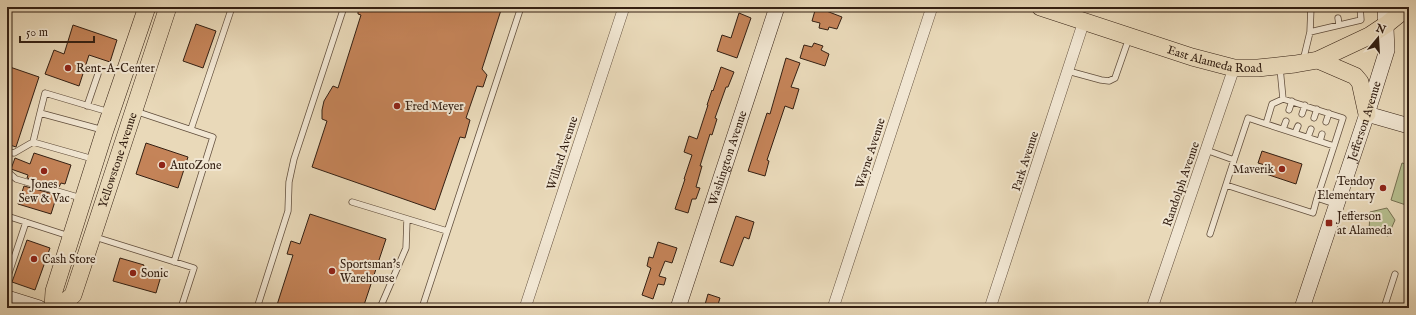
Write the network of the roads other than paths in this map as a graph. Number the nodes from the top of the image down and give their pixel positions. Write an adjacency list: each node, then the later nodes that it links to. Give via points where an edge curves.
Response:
1 (147, 7): 33 (main road, Yellowstone Avenue)
2 (168, 7): 31 (main road, Yellowstone Avenue)
3 (232, 7): 43 (lane)
4 (344, 7): 78 (lane, via 294,159 289,182 288,211)
5 (521, 7): 66 (lane)
6 (624, 7): 81 (street, Willard Avenue)
7 (777, 7): 82 (street, Washington Avenue)
8 (932, 7): 83 (street, Wayne Avenue)
9 (1040, 7): 15 (main road, East Alameda Road)
10 (1311, 7): 18 (lane)
11 (1360, 7): 17 (lane, via 1361,20)
12 (1385, 7): 16 (street, Jefferson Avenue)
13 (1408, 7): 16 (main road, East Alameda Road)
14 (1338, 18): 17 (lane)
15 (1084, 22): 19 (main road, East Alameda Road); 23 (street, Park Avenue)
16 (1387, 24): 20 (main road, East Alameda Road, via 1369,36); 36 (street, Jefferson Avenue, via 1387,50)
17 (1339, 25): 18 (lane)
18 (1310, 32): 20 (lane)
19 (1129, 36): 22 (main road, East Alameda Road); 23 (lane, via 1115,78 1108,81)
20 (1310, 61): 21 (main road, East Alameda Road); 36 (main road, via 1355,76 1360,82)
21 (1279, 66): 22 (main road, East Alameda Road); 25 (lane)
22 (1234, 68): 53 (street, Randolph Avenue)
23 (1068, 71): 84 (street, Park Avenue)
24 (98, 74): 27 (lane)
25 (1283, 99): 26 (lane); 40 (lane, via 1272,104)
26 (1292, 101): 28 (lane); 30 (lane)
27 (87, 106): 32 (lane, via 46,93); 33 (lane)
28 (1304, 106): 29 (lane); 35 (lane)
29 (1317, 109): 34 (lane); 37 (lane)
30 (1289, 110)
31 (135, 111): 43 (lane); 68 (main road, Yellowstone Avenue)
32 (40, 113): 46 (lane); 51 (lane)
33 (111, 113): 46 (main road, Yellowstone Avenue)
34 (1329, 113): 39 (lane); 52 (lane, via 1343,118)
35 (1302, 114)
36 (1367, 114): 42 (street); 62 (street, Jefferson Avenue)
37 (1314, 118)
38 (1286, 121): 44 (lane)
39 (1326, 122)
40 (1266, 124): 44 (lane); 56 (lane, via 1248,118)
41 (1298, 126): 47 (lane)
42 (1409, 126)
43 (191, 129): 70 (lane, via 213,137)
44 (1284, 129): 47 (lane)
45 (1311, 129): 49 (lane)
46 (105, 130): 55 (main road, Yellowstone Avenue)
47 (1296, 133): 49 (lane)
48 (1322, 134): 50 (lane)
49 (1308, 137): 50 (lane)
50 (1320, 141): 52 (lane)
51 (33, 142): 54 (lane, via 14,153); 55 (lane)
52 (1334, 146): 59 (lane)
53 (1206, 150): 56 (lane); 85 (street, Randolph Avenue)
54 (7, 152)
55 (95, 160): 60 (main road, Yellowstone Avenue)
56 (1234, 160): 58 (lane)
57 (7, 171): 60 (lane, via 16,179)
58 (1226, 185): 59 (lane, via 1313,213); 67 (lane)
59 (1317, 198): 62 (lane)
60 (83, 199): 69 (main road, Yellowstone Avenue)
61 (352, 202): 64 (lane)
62 (1337, 204): 86 (street, Jefferson Avenue)
63 (7, 216): 65 (lane)
64 (407, 219): 66 (lane); 79 (lane, via 406,248)
65 (26, 222): 69 (lane); 72 (lane)
66 (447, 231): 80 (lane)
67 (1210, 234)
68 (92, 236): 70 (lane); 76 (main road, Yellowstone Avenue, via 73,295)
69 (71, 237): 75 (main road, Yellowstone Avenue, via 54,291)
70 (174, 262): 77 (lane, via 194,268)
71 (1395, 274): 87 (lane)
72 (7, 279)
73 (7, 298): 74 (street)
74 (39, 308)
75 (53, 308)
76 (58, 308)
77 (181, 308)
78 (257, 308)
79 (380, 308)
80 (422, 308)
81 (525, 308)
82 (678, 308)
83 (833, 308)
84 (990, 308)
85 (1152, 308)
86 (1302, 308)
87 (1384, 308)

